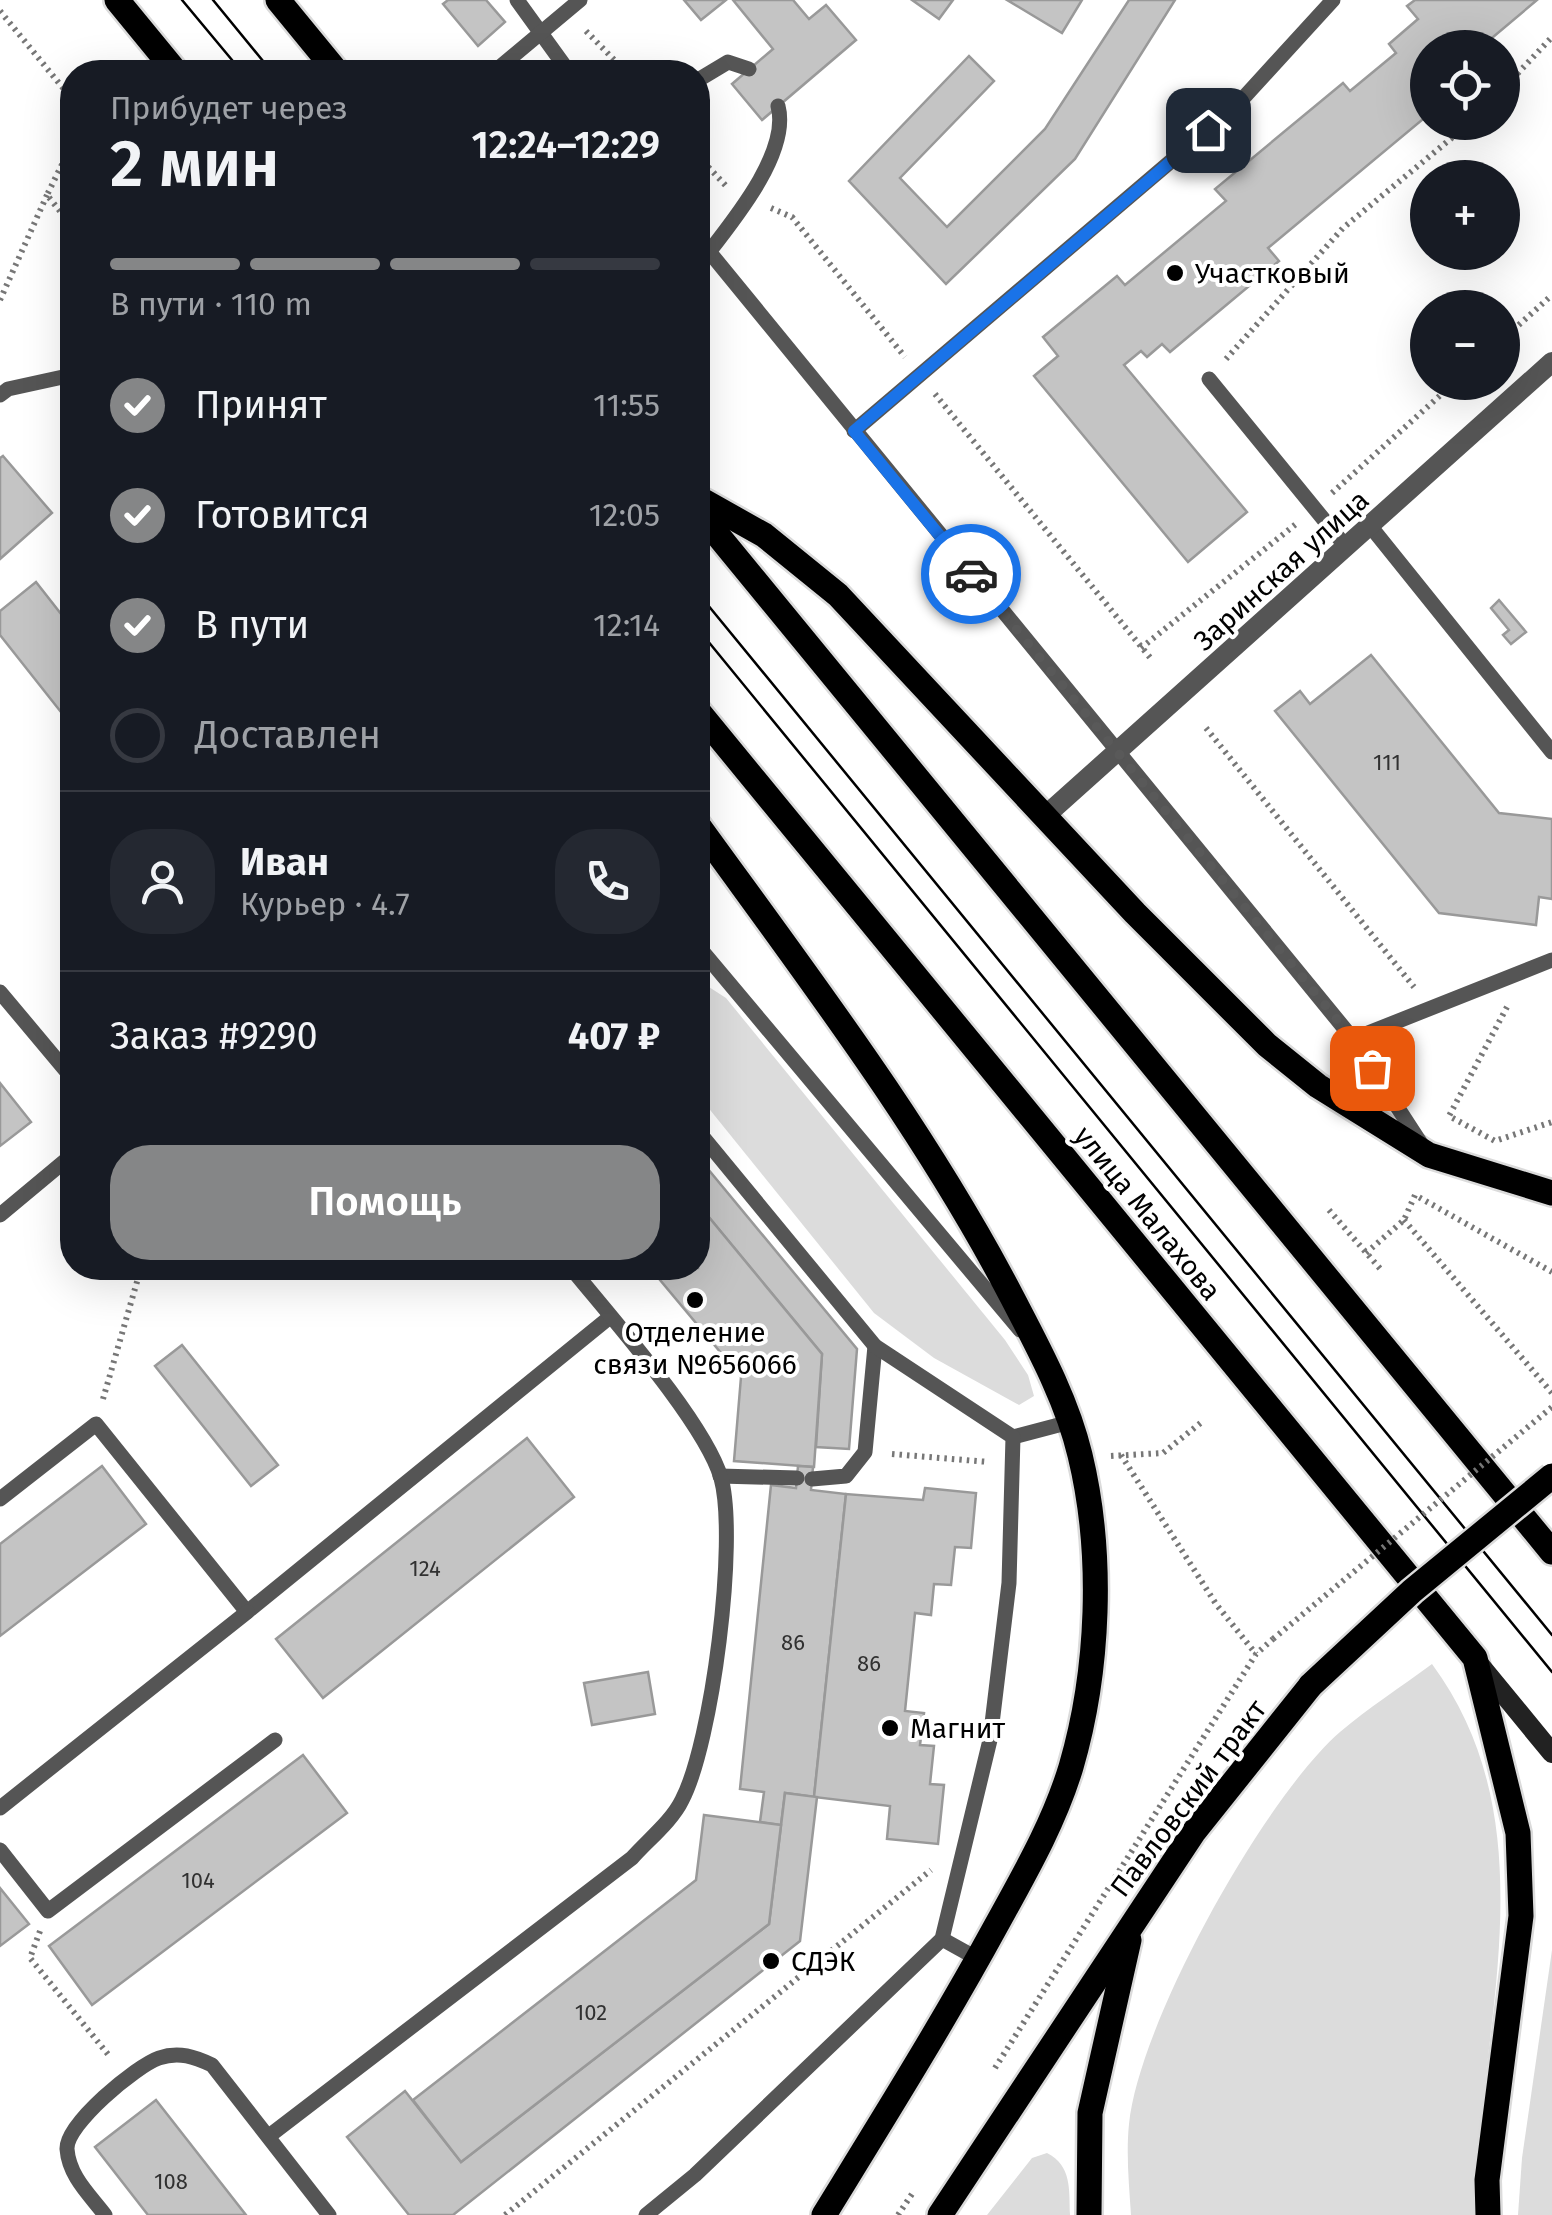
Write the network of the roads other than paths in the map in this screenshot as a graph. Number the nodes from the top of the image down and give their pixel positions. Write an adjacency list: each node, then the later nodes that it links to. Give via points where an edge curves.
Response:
1 (117, 0): 7 (main road)
2 (278, 0): 8 (main road)
3 (516, 0): 6 (lane)
4 (580, 0): 6 (lane)
5 (1334, 0): 20 (lane, via 1238,106)
6 (539, 35): 9 (lane); 10 (lane)
7 (166, 60)
8 (328, 60)
9 (509, 60)
10 (559, 60)
11 (748, 69): 12 (lane, via 728,62)
12 (710, 73)
13 (778, 106): 14 (lane, via 783,124 750,198)
14 (710, 249)
15 (710, 254): 20 (lane)
16 (1552, 362): 23 (street, Заринская улица)
17 (60, 377): 19 (lane)
18 (1209, 379): 24 (lane)
19 (0, 395)
20 (854, 431): 27 (lane)
21 (710, 505): 28 (main road, via 764,536 838,595)
22 (710, 526): 49 (main road)
23 (1372, 527): 24 (street, Заринская улица); 26 (lane)
24 (1348, 548): 27 (street, Заринская улица)
25 (710, 727): 51 (main road, улица Малахова)
26 (1552, 752)
27 (1117, 753): 28 (street, Заринская улица); 33 (lane)
28 (1044, 816): 36 (main road, via 1267,1045 1318,1086)
29 (710, 842): 43 (main road, via 912,1129)
30 (710, 960): 43 (lane)
31 (1552, 960): 33 (lane)
32 (0, 992): 34 (lane)
33 (1353, 1039): 36 (lane)
34 (60, 1064)
35 (710, 1146): 42 (lane)
36 (1429, 1154): 38 (main road)
37 (60, 1165): 39 (lane)
38 (1552, 1194)
39 (0, 1215)
40 (581, 1280): 41 (lane)
41 (610, 1317): 46 (lane, via 694,1428); 50 (lane)
42 (875, 1346): 45 (lane); 46 (lane, via 865,1452 846,1476)
43 (1044, 1358): 44 (main road)
44 (1070, 1422): 45 (lane); 58 (main road, via 1094,1562 1091,1675 1070,1768 1043,1839)
45 (1013, 1437): 57 (lane, via 1008,1583 990,1740)
46 (720, 1476): 59 (lane, via 726,1563 718,1635 704,1742 681,1803 632,1858)
47 (1552, 1476): 56 (main road, Павловский тракт, bridge, via 1311,1685 1193,1833)
48 (0, 1499): 50 (lane, via 96,1424)
49 (1552, 1552)
50 (247, 1612): 54 (lane)
51 (1475, 1658): 53 (main road, улица Малахова); 66 (main road, via 1518,1833 1521,1916)
52 (275, 1740): 55 (lane, via 48,1911)
53 (1552, 1753)
54 (0, 1808)
55 (0, 1850)
56 (1134, 1921): 64 (main road, Павловский тракт); 65 (main road, via 1090,2113)
57 (942, 1940): 58 (lane); 62 (lane)
58 (978, 1959): 63 (main road)
59 (269, 2136): 60 (lane, via 212,2065 188,2054 158,2058 78,2120 66,2143 70,2170); 61 (lane)
60 (106, 2215)
61 (330, 2215)
62 (646, 2215)
63 (824, 2215)
64 (940, 2215)
65 (1089, 2215)
66 (1488, 2215)

